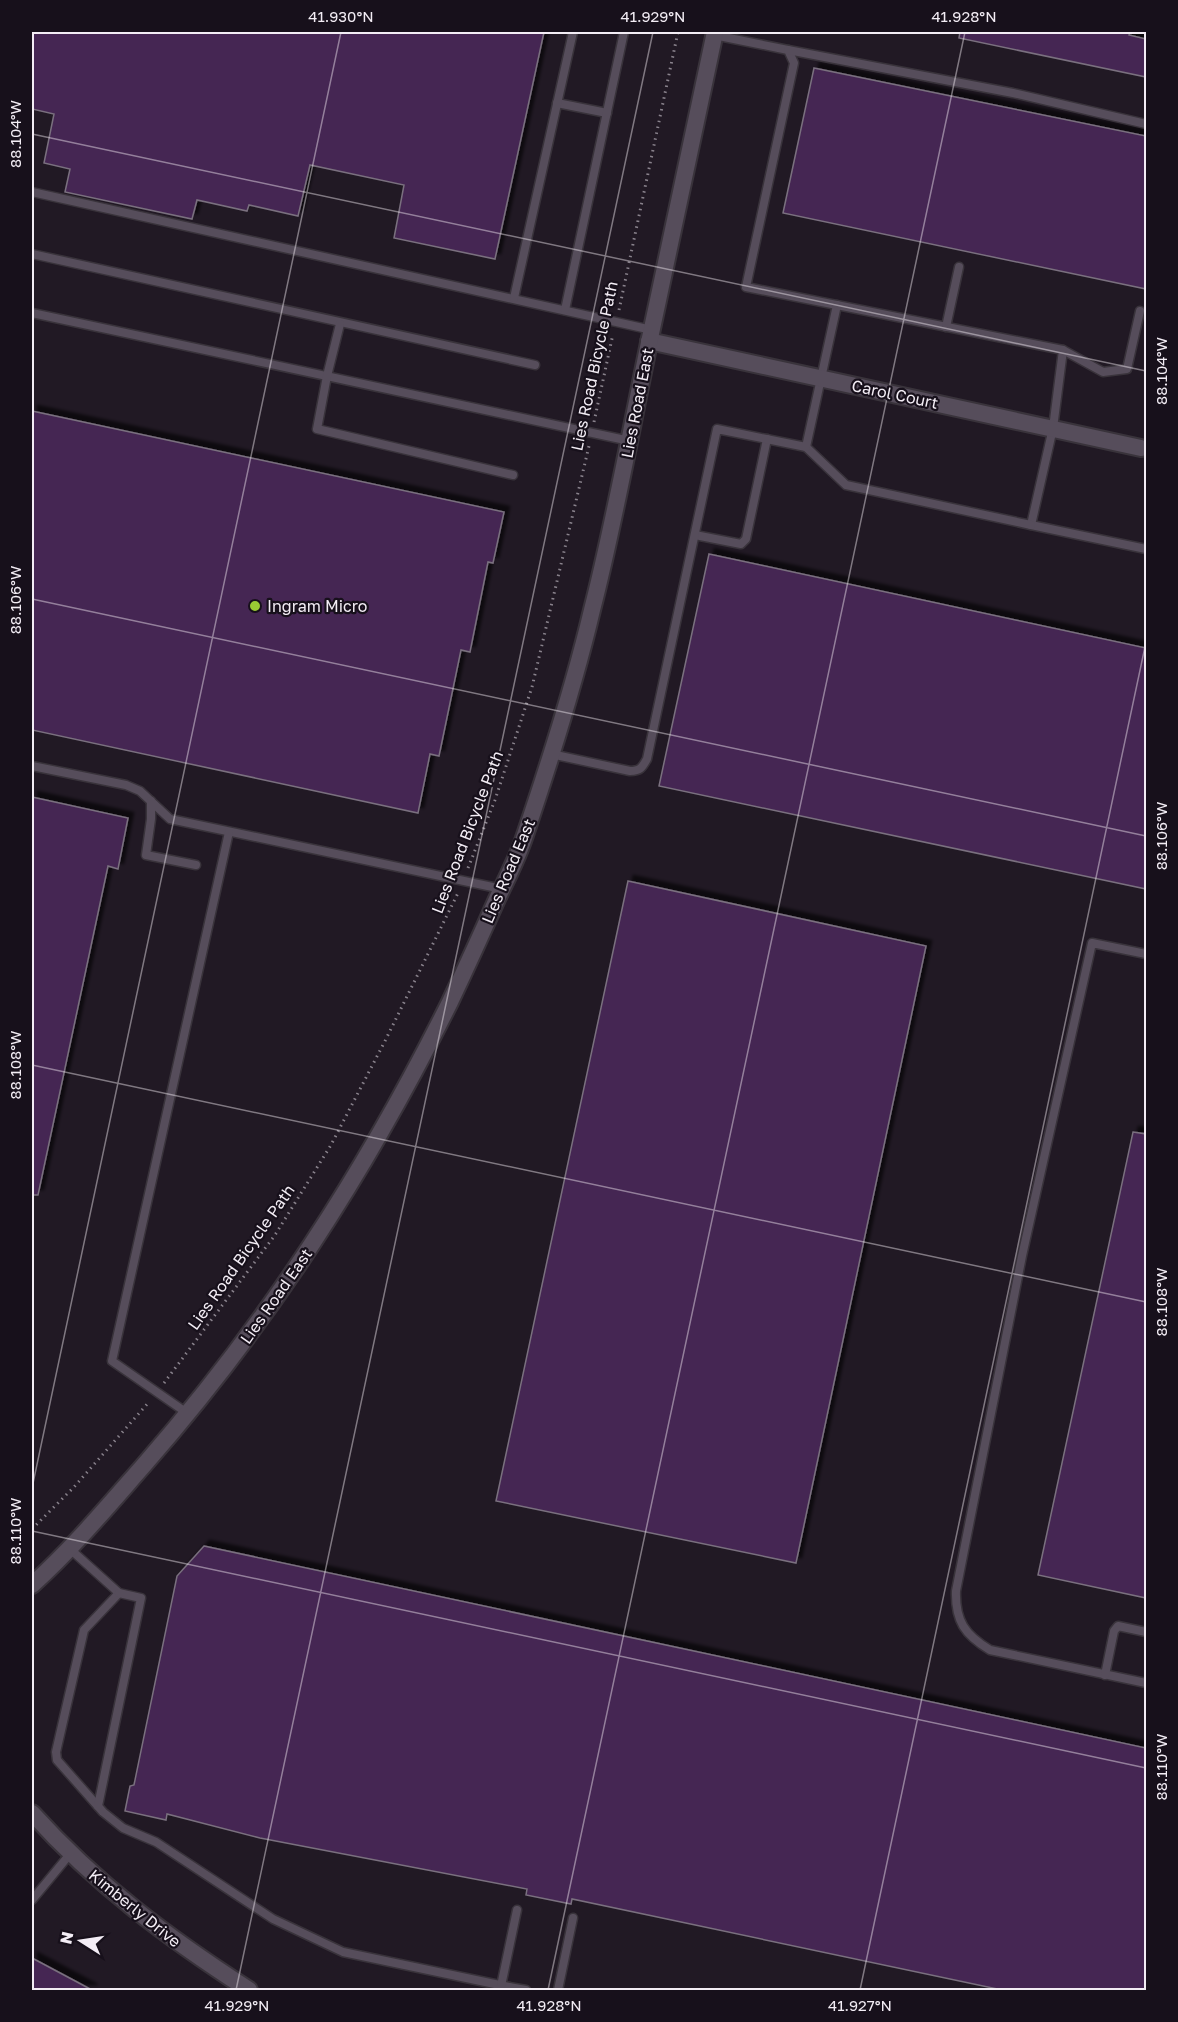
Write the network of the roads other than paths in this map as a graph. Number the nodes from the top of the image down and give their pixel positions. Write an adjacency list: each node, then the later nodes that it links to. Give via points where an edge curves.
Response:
1 (573, 32): 5 (lane)
2 (624, 32): 6 (lane)
3 (715, 33): 4 (lane); 18 (street, Lies Road East)
4 (788, 50): 7 (lane, via 1013,93); 12 (lane, via 794,63 746,286)
5 (557, 103): 6 (lane); 11 (lane)
6 (607, 113): 13 (lane)
7 (1146, 124)
8 (32, 192): 11 (lane)
9 (32, 254): 16 (lane)
10 (959, 267): 17 (lane)
11 (514, 298): 13 (lane)
12 (837, 305): 17 (lane); 22 (lane)
13 (565, 310): 18 (lane, via 616,321)
14 (1140, 311): 19 (lane, via 1128,369 1103,372)
15 (32, 312): 21 (lane)
16 (340, 324): 20 (lane); 21 (lane)
17 (946, 327): 19 (lane)
18 (651, 335): 22 (street, Carol Court); 25 (street, Lies Road East)
19 (1063, 350): 23 (lane)
20 (535, 365)
21 (327, 376): 25 (lane); 28 (lane, via 317,429)
22 (820, 378): 23 (street, Carol Court); 26 (lane)
23 (1053, 428): 27 (street, Carol Court); 29 (lane)
24 (767, 439): 26 (lane); 30 (lane, via 746,539 741,544); 30 (lane, via 717,429)
25 (630, 442): 32 (street, Lies Road East, via 592,612)
26 (806, 447): 29 (lane, via 846,485)
27 (1145, 448)
28 (513, 475)
29 (1030, 525): 31 (lane)
30 (695, 535): 32 (lane, via 642,768 630,771)
31 (1146, 549)
32 (551, 754): 37 (street, Lies Road East, via 524,840)
33 (32, 766): 34 (lane, via 126,785)
34 (151, 801): 35 (lane, via 170,819); 36 (lane, via 146,855)
35 (229, 832): 37 (lane); 39 (lane, via 112,1360)
36 (196, 865)
37 (502, 889): 39 (street, Lies Road East, via 417,1068 359,1172 277,1297)
38 (1146, 954): 44 (lane, via 1092,943 1022,1256 956,1591 960,1621 974,1641 990,1650)
39 (187, 1413): 40 (street, Lies Road East)
40 (70, 1549): 41 (street, Lies Road East); 42 (lane)
41 (32, 1585)
42 (119, 1593): 46 (lane, via 141,1598); 46 (lane, via 84,1630 56,1752 57,1760)
43 (1146, 1632): 44 (lane, via 1118,1626)
44 (1105, 1675): 45 (lane)
45 (1146, 1683)
46 (98, 1806): 52 (lane, via 123,1828 156,1842 273,1919 343,1952)
47 (32, 1813): 48 (street, Kimberly Drive)
48 (70, 1854): 49 (lane); 53 (street, Kimberly Drive, via 157,1929)
49 (32, 1900)
50 (517, 1910): 52 (lane)
51 (573, 1918): 55 (lane)
52 (506, 1988): 54 (lane)
53 (249, 1990)
54 (526, 1990)
55 (558, 1990)

